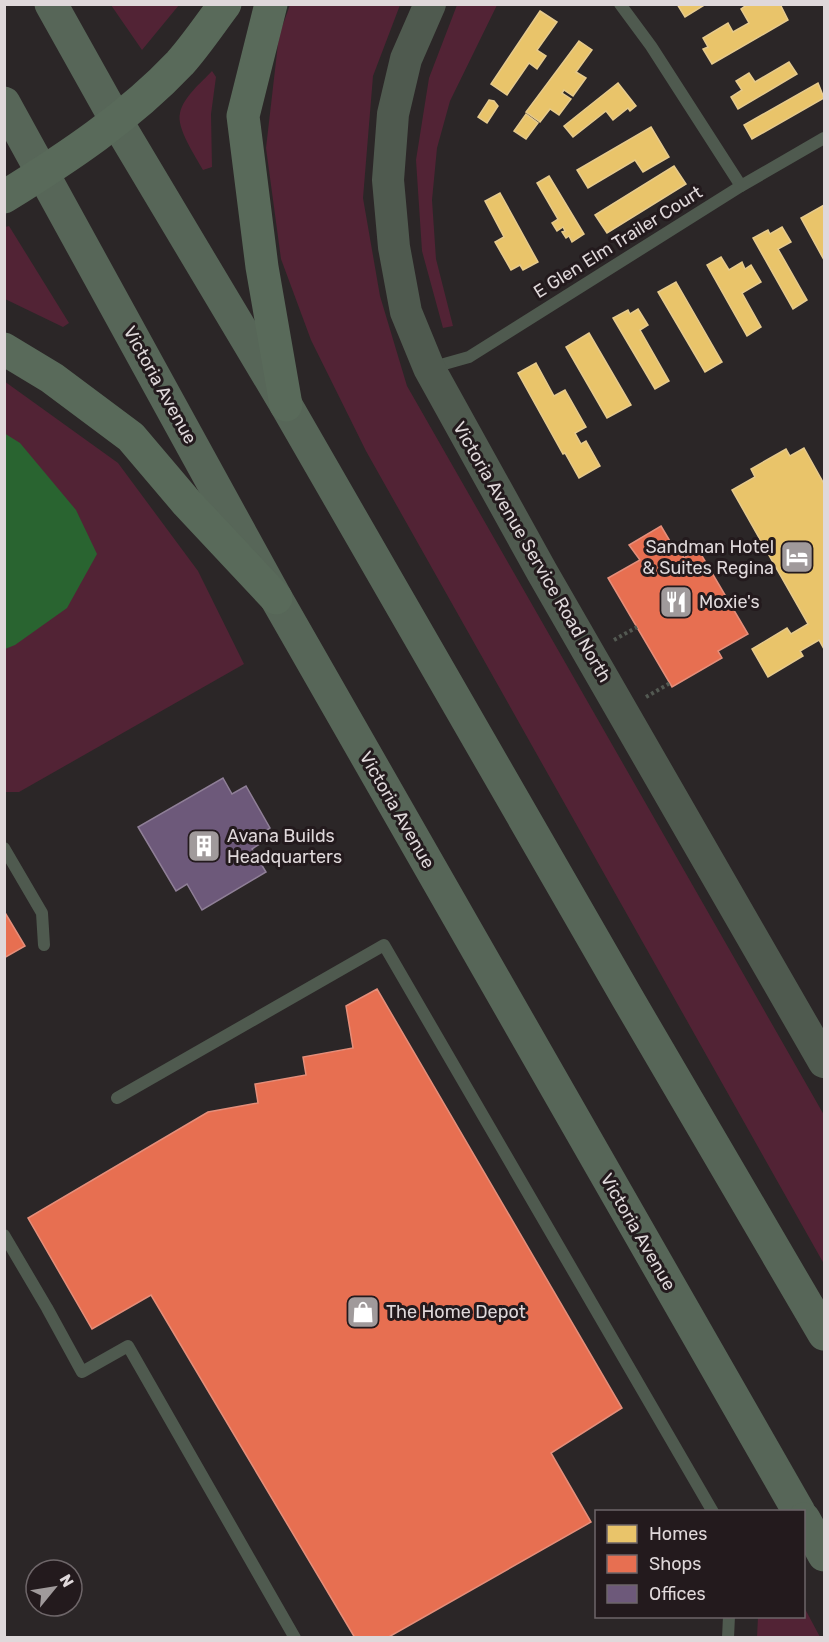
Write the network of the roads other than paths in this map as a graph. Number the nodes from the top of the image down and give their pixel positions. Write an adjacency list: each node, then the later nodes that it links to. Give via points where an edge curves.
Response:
1 (51, 4): 7 (highway)
2 (225, 4): 7 (highway, via 180,62)
3 (271, 4): 14 (highway, via 243,116 262,267)
4 (430, 4): 13 (street, Victoria Avenue Service Road North, via 406,59 393,114 388,180 394,247 406,312)
5 (620, 4): 10 (lane)
6 (4, 102): 9 (highway, Victoria Avenue)
7 (117, 122): 9 (highway); 14 (highway)
8 (825, 138): 10 (lane, E Glen Elm Trailer Court)
9 (44, 173): 11 (highway); 15 (highway, Victoria Avenue)
10 (741, 186): 13 (lane, E Glen Elm Trailer Court, via 469,357)
11 (4, 197)
12 (4, 349): 15 (highway, via 52,378 131,437)
13 (429, 368): 18 (street, Victoria Avenue Service Road North)
14 (286, 405): 22 (highway)
15 (276, 598): 21 (highway, Victoria Avenue)
16 (4, 848): 17 (lane, via 42,913)
17 (44, 945)
18 (825, 1062)
19 (117, 1098): 23 (lane, via 384,945)
20 (4, 1235): 29 (lane, via 82,1372 128,1346)
21 (657, 1266): 24 (highway, Victoria Avenue); 25 (highway)
22 (825, 1334)
23 (712, 1510)
24 (798, 1510)
25 (825, 1514)
26 (805, 1521): 27 (highway)
27 (825, 1555)
28 (729, 1618): 30 (lane)
29 (295, 1638)
30 (728, 1638)

